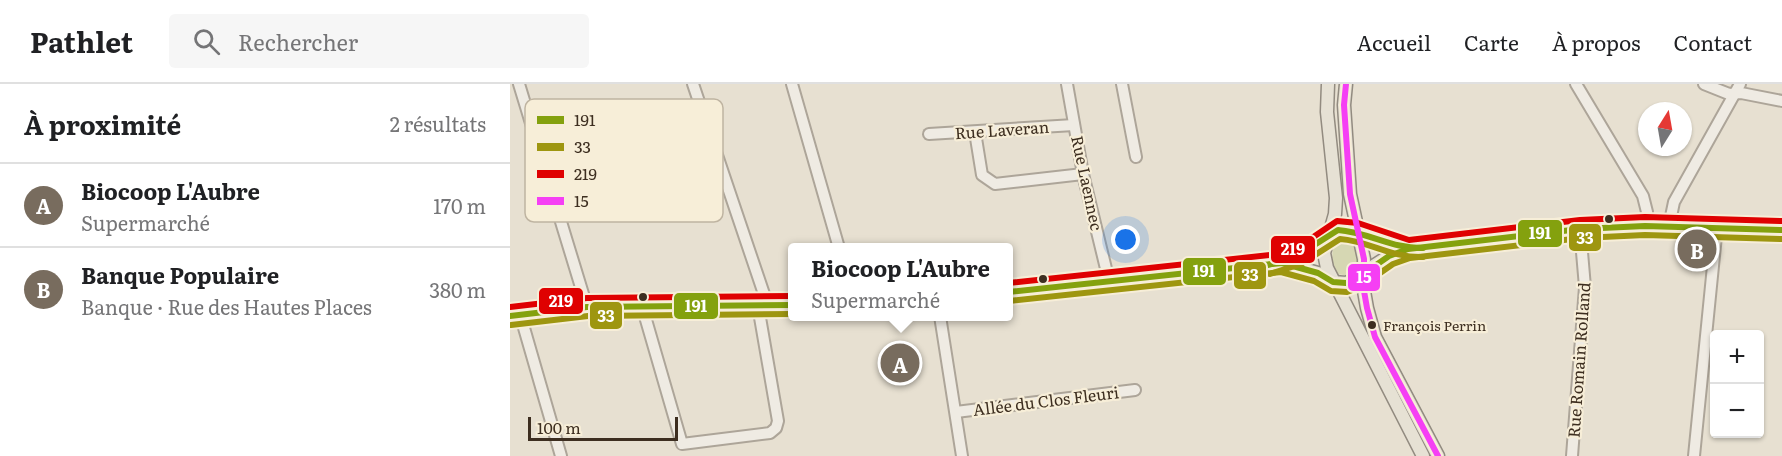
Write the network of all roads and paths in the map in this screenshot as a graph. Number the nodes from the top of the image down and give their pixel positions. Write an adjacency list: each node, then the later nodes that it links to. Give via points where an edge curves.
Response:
1 (519, 84): 13 (street)
2 (693, 84): 11 (street)
3 (792, 84): 28 (street)
4 (1067, 84): 14 (street, Rue Laennec)
5 (1122, 84): 17 (street)
6 (1328, 84): 27 (main road, via 1336,198)
7 (1346, 84): 26 (main road, via 1350,194)
8 (1576, 84): 21 (street, via 1643,196)
9 (1704, 84): 10 (street, via 1729,94)
10 (1738, 89): 12 (street); 22 (street, via 1674,202)
11 (698, 99)
12 (1782, 101)
13 (525, 103)
14 (1074, 125): 15 (street, Rue Laveran); 18 (street, Rue Laennec)
15 (975, 132): 16 (street, Rue Laveran); 18 (street, via 982,175 995,184)
16 (929, 134)
17 (1136, 157)
18 (1083, 174): 32 (street, Rue Laennec)
19 (723, 178): 37 (street)
20 (562, 222): 38 (street)
21 (1645, 226): 22 (main road); 24 (main road)
22 (1669, 226): 23 (main road)
23 (1717, 226): 25 (main road); 48 (street)
24 (1580, 228): 29 (main road); 47 (street, Rue Romain Rolland, via 1585,287)
25 (1782, 230)
26 (1358, 232): 27 (main road, via 1338,230); 29 (main road); 31 (main road)
27 (1328, 236): 30 (main road, via 1301,256); 33 (main road, via 1324,253)
28 (838, 243)
29 (1408, 249): 31 (main road)
30 (1282, 263): 32 (main road); 33 (main road, via 1318,273)
31 (1364, 272): 33 (main road, via 1352,282); 46 (main road, via 1364,294 1374,338)
32 (1109, 281): 34 (main road)
33 (1333, 282): 45 (main road)
34 (1013, 291)
35 (788, 305): 37 (main road)
36 (642, 306): 37 (main road); 37 (street, via 682,444 770,433 776,428); 38 (main road)
37 (763, 306)
38 (587, 307): 39 (main road)
39 (515, 315): 43 (street)
40 (941, 321): 42 (street)
41 (1135, 390): 42 (street, Allée du Clos Fleuri)
42 (956, 412): 44 (street)
43 (561, 456)
44 (962, 456)
45 (1423, 456)
46 (1438, 456)
47 (1572, 456)
48 (1694, 456)

